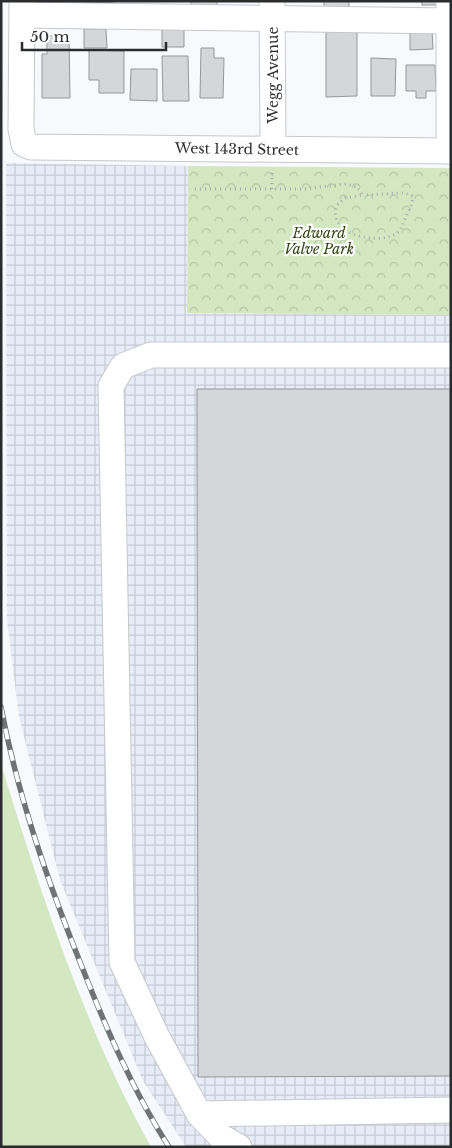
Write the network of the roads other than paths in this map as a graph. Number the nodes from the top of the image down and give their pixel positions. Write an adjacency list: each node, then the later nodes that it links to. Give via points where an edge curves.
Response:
1 (22, 8): 2 (street); 5 (street, West 143rd Street, via 21,129 24,144 31,147)
2 (138, 9): 3 (street)
3 (272, 11): 4 (street); 5 (street, Wegg Avenue)
4 (449, 11): 6 (street)
5 (273, 149): 6 (street, West 143rd Street)
6 (450, 151)
7 (451, 355): 9 (street, via 151,355 123,366 111,386 122,962 157,1037)
8 (451, 1110): 9 (street)
9 (199, 1114): 10 (street, via 220,1136)
10 (238, 1147)

